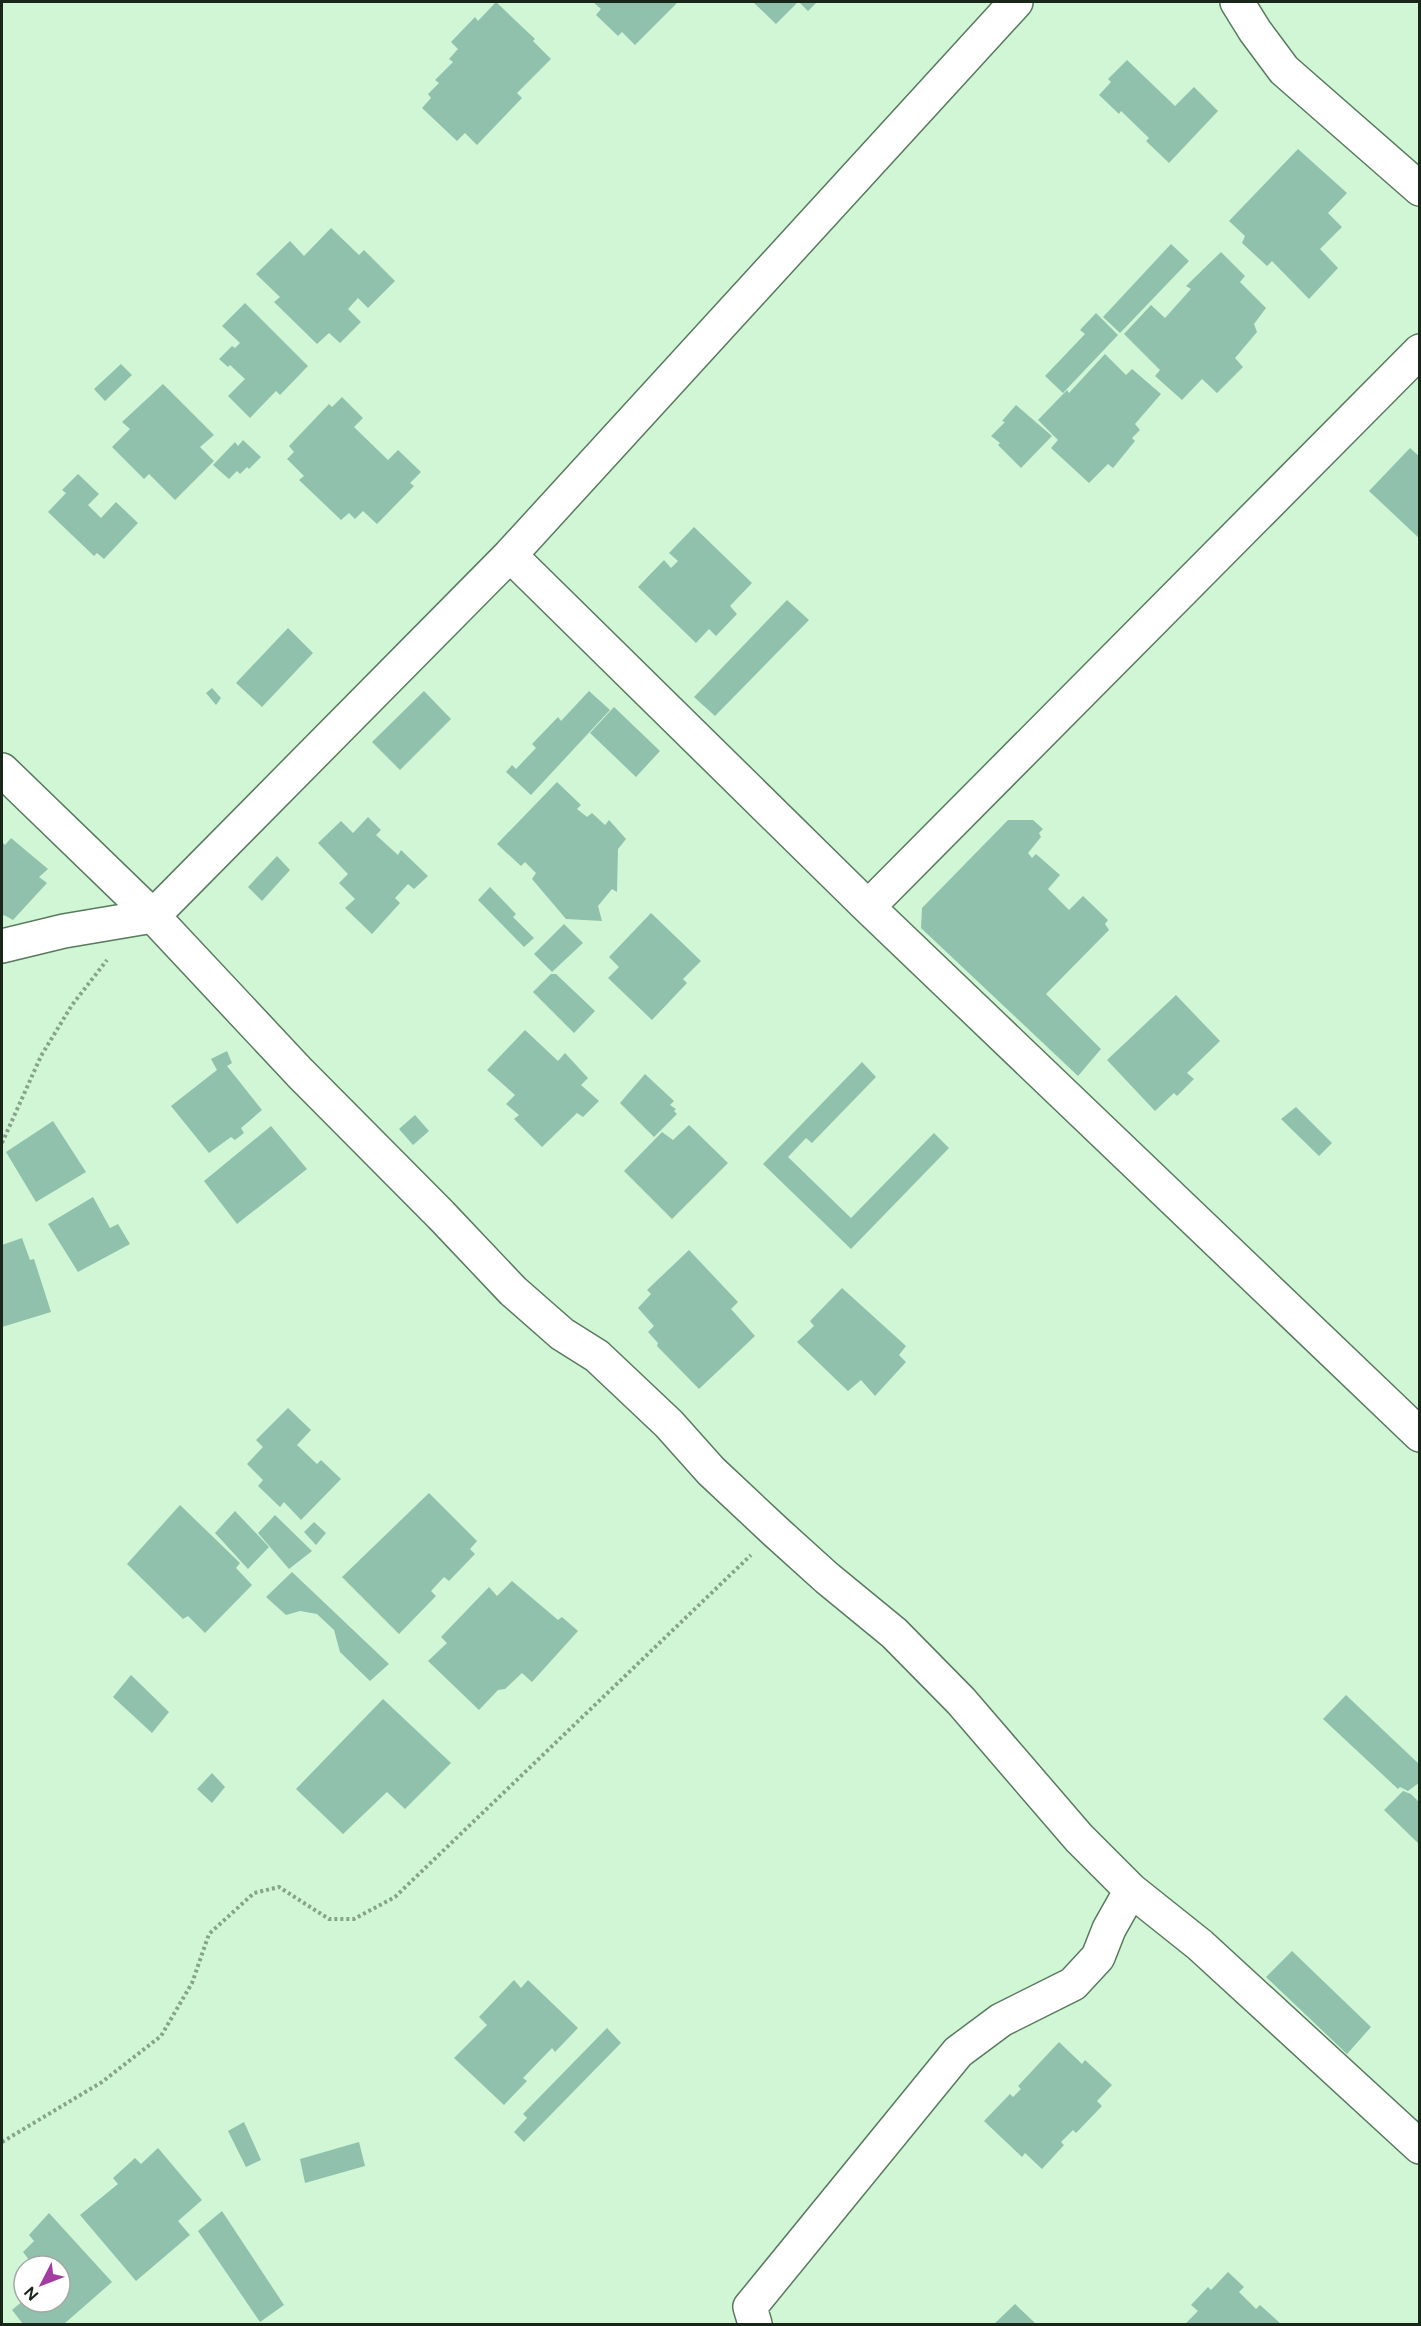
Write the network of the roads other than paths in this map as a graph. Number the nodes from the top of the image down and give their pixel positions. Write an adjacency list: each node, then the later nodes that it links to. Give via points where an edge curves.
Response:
1 (1016, 2): 5 (street)
2 (1237, 2): 3 (street, via 1284,70)
3 (1419, 189)
4 (1419, 351): 7 (street)
5 (510, 555): 7 (street); 8 (street)
6 (2, 770): 8 (street)
7 (868, 907): 10 (street)
8 (153, 916): 9 (street, via 64,930); 11 (street, via 513,1291 562,1334 604,1362 775,1532 894,1633 961,1701 1079,1838)
9 (2, 946)
10 (1419, 1435)
11 (1131, 1890): 12 (street, via 1200,1945); 13 (street, via 1098,1957 1073,1984 1001,2020 958,2052 750,2307)
12 (1419, 2146)
13 (755, 2325)

